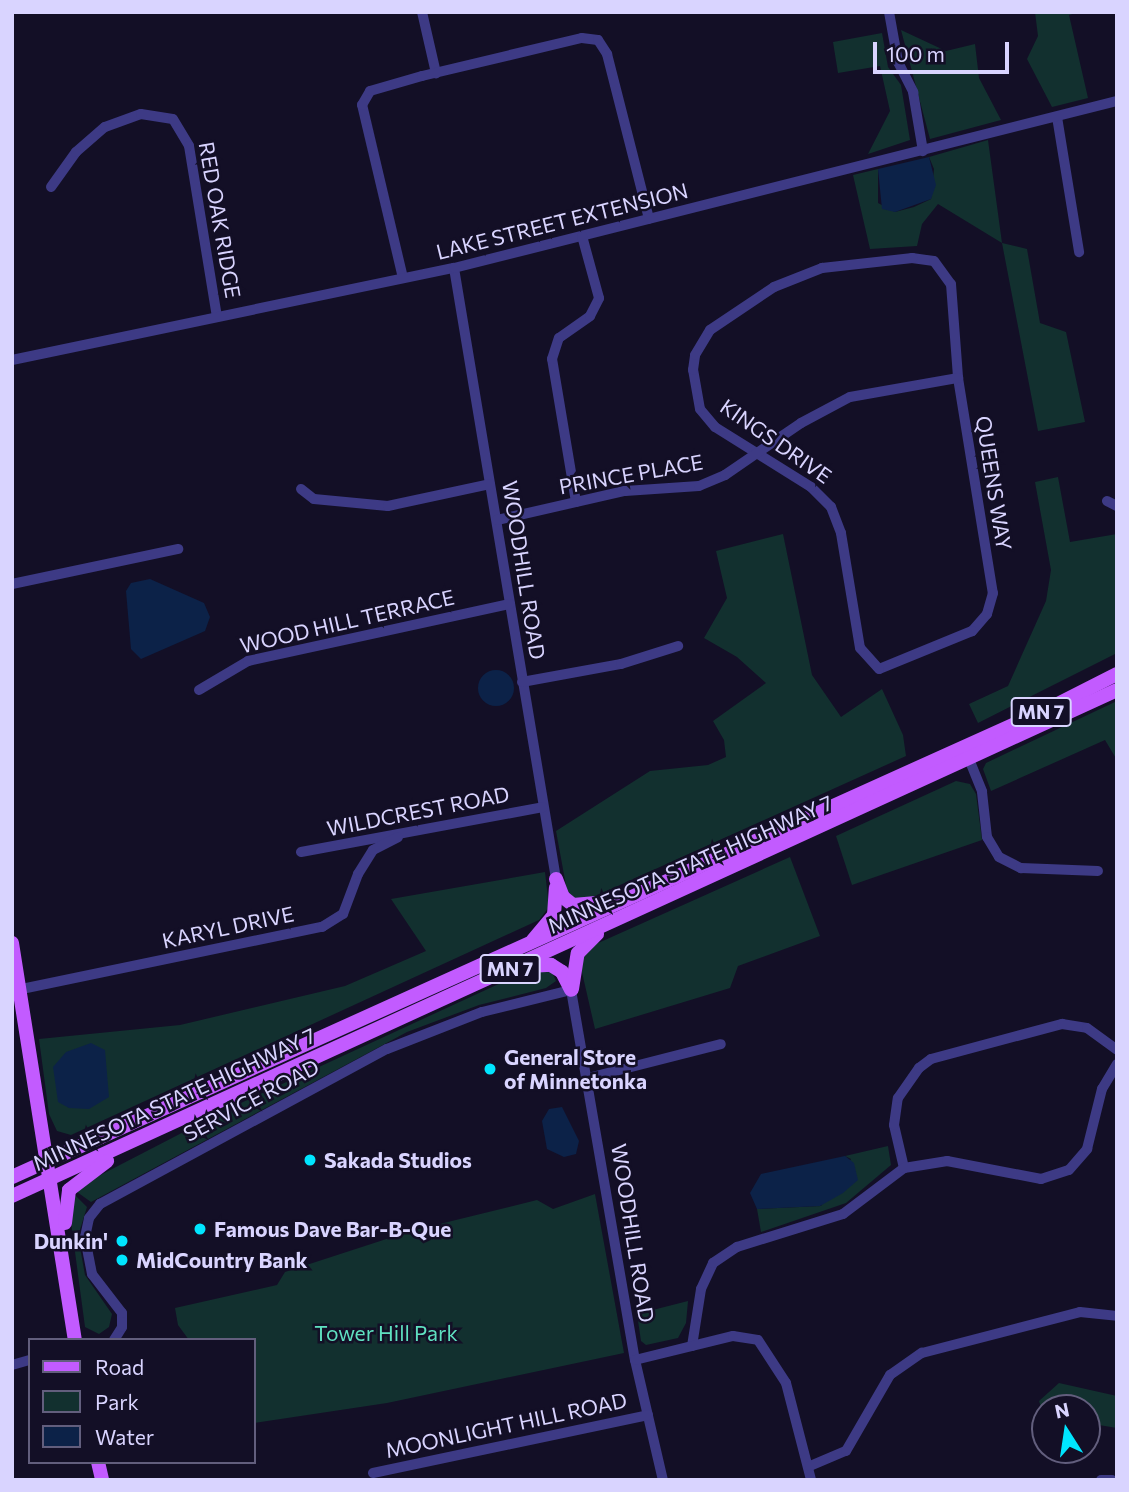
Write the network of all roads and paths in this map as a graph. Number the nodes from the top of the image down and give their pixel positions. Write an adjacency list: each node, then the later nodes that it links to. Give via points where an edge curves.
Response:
1 (422, 12): 3 (street)
2 (888, 12): 6 (street, via 895,52 913,92)
3 (436, 73): 8 (street, via 582,38 598,40 607,54); 13 (street, via 370,91 362,105)
4 (1117, 101): 5 (street, LAKE STREET EXTENSION)
5 (1057, 117): 6 (street, LAKE STREET EXTENSION); 10 (street)
6 (923, 151): 8 (street, LAKE STREET EXTENSION)
7 (51, 187): 14 (street, RED OAK RIDGE, via 76,152 105,127 141,114 173,119 189,146)
8 (649, 219): 9 (street, LAKE STREET EXTENSION)
9 (582, 236): 12 (street, LAKE STREET EXTENSION); 20 (street, via 599,298 590,316 559,338 552,359)
10 (1079, 252)
11 (912, 258): 16 (street, QUEENS WAY, via 934,261 951,284); 17 (street, KINGS DRIVE, via 847,262 797,276 710,330 694,362 700,409 715,427)
12 (454, 268): 13 (street, LAKE STREET EXTENSION); 18 (street, WOODHILL ROAD)
13 (404, 278): 14 (street, LAKE STREET EXTENSION)
14 (217, 317): 15 (street, LAKE STREET EXTENSION)
15 (12, 360)
16 (958, 378): 17 (street, PRINCE PLACE, via 850,397); 26 (street, QUEENS WAY, via 992,585 990,607 966,635)
17 (756, 453): 20 (street, PRINCE PLACE, via 725,475 699,486 635,490); 26 (street, KINGS DRIVE, via 811,487 831,507 841,533 860,649)
18 (490, 484): 19 (street, via 388,506 314,499); 21 (street, WOODHILL ROAD)
19 (301, 489)
20 (576, 502): 21 (street, PRINCE PLACE)
21 (498, 520): 24 (street, WOODHILL ROAD)
22 (178, 549): 23 (street)
23 (12, 584)
24 (510, 604): 28 (street, WOODHILL ROAD); 29 (street, WOOD HILL TERRACE, via 248,661)
25 (678, 646): 28 (street, via 621,664)
26 (879, 669)
27 (1117, 674): 37 (main road, MINNESOTA STATE HIGHWAY 7 / MN 7)
28 (522, 682): 32 (street, WOODHILL ROAD)
29 (199, 690)
30 (1117, 690): 31 (main road, MINNESOTA STATE HIGHWAY 7 / MN 7)
31 (969, 759): 35 (street, via 982,792 987,837 999,857 1021,868); 37 (main road, MINNESOTA STATE HIGHWAY 7 / MN 7)
32 (543, 807): 33 (street, WILDCREST ROAD); 36 (street, WOODHILL ROAD)
33 (398, 837): 34 (street, WILDCREST ROAD); 41 (street, KARYL DRIVE, via 373,850 343,914 322,927)
34 (301, 852)
35 (1098, 871)
36 (556, 879): 37 (main road, via 563,897 573,905); 39 (main road, via 554,915)
37 (617, 912): 39 (main road, MINNESOTA STATE HIGHWAY 7 / MN 7); 40 (main road, MINNESOTA STATE HIGHWAY 7 / MN 7); 42 (main road, via 578,953)
38 (12, 943): 41 (main road)
39 (529, 944): 48 (main road, MINNESOTA STATE HIGHWAY 7 / MN 7)
40 (494, 976): 42 (main road, via 543,962 562,972); 47 (main road, MINNESOTA STATE HIGHWAY 7 / MN 7)
41 (16, 990): 48 (main road)
42 (571, 990): 46 (street, WOODHILL ROAD); 56 (street, SERVICE ROAD, via 482,1012 387,1049 100,1205 89,1218 85,1237 96,1282 122,1313 122,1327)
43 (721, 1045): 46 (street)
44 (1117, 1050): 49 (street, via 1087,1028 1062,1024 931,1059 898,1098 894,1125)
45 (1117, 1064): 49 (street, via 1102,1089 1087,1149 1069,1170 1041,1179 947,1161)
46 (588, 1078): 58 (street, WOODHILL ROAD)
47 (151, 1133): 51 (main road, MINNESOTA STATE HIGHWAY 7 / MN 7); 53 (main road, via 69,1190)
48 (48, 1161): 50 (main road, MINNESOTA STATE HIGHWAY 7 / MN 7); 51 (main road)
49 (904, 1168): 57 (street, via 843,1214 724,1253 705,1275)
50 (12, 1177)
51 (51, 1179): 52 (main road, MINNESOTA STATE HIGHWAY 7 / MN 7); 53 (main road)
52 (12, 1196)
53 (63, 1253): 55 (main road)
54 (1117, 1316): 60 (street, via 1080,1312 922,1353 890,1375 846,1451)
55 (75, 1338)
56 (115, 1338)
57 (692, 1346): 58 (street); 60 (street, via 742,1334 758,1340 786,1383)
58 (635, 1360): 59 (street, WOODHILL ROAD)
59 (648, 1415): 61 (street, MOONLIGHT HILL ROAD); 62 (street, WOODHILL ROAD)
60 (810, 1466): 63 (street)
61 (373, 1472)
62 (663, 1480)
63 (811, 1480)
64 (1101, 1480): 65 (street)
65 (1112, 1480)

